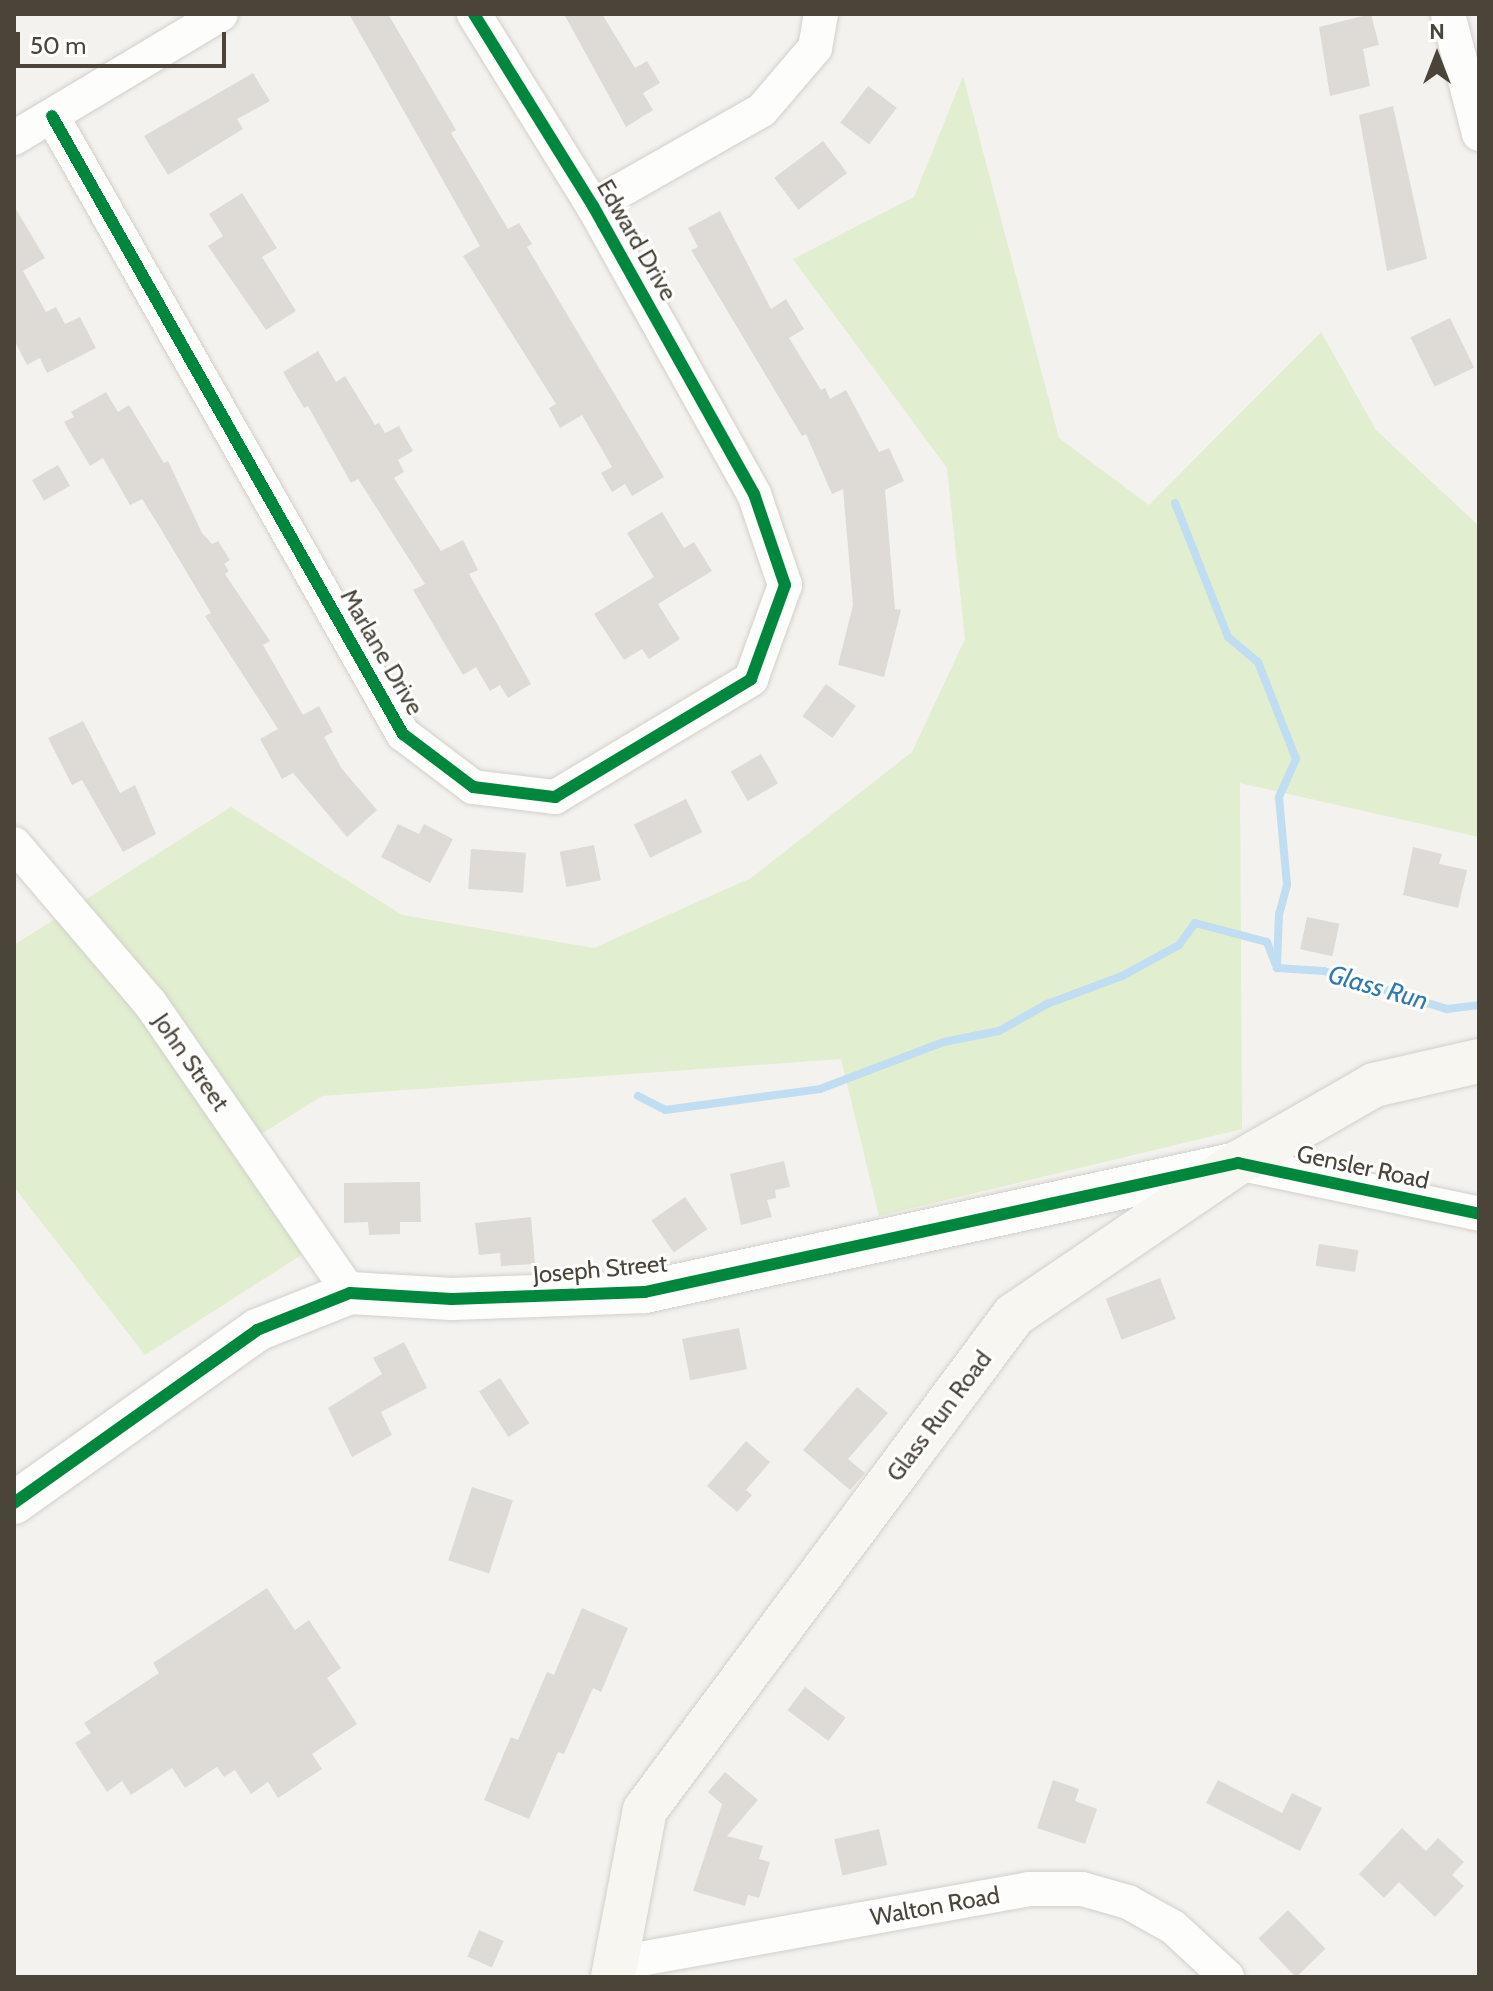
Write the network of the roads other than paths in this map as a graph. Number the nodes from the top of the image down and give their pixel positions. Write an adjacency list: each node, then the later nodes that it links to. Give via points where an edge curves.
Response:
1 (221, 14): 5 (street)
2 (474, 14): 8 (street, Edward Drive)
3 (821, 14): 8 (street, via 815,48 762,110)
4 (1448, 14): 6 (street)
5 (52, 116): 7 (street); 9 (street, Marlane Drive, via 403,734 473,787 555,797 751,679 785,585)
6 (1479, 134)
7 (14, 138)
8 (593, 206): 9 (street, Edward Drive)
9 (754, 494)
10 (14, 844): 14 (street, John Street, via 150,1003)
11 (1479, 1061): 12 (main road, Glass Run Road, via 1374,1085)
12 (1238, 1163): 13 (street, Gensler Road); 14 (street, Joseph Street, via 645,1292 452,1299); 16 (main road, Glass Run Road, via 1014,1315 645,1810)
13 (1479, 1214)
14 (350, 1293): 15 (street, Joseph Street, via 257,1330)
15 (14, 1503)
16 (616, 1970): 17 (street, Walton Road, via 1028,1889 1082,1889 1128,1902 1173,1927)
17 (1227, 1977)

